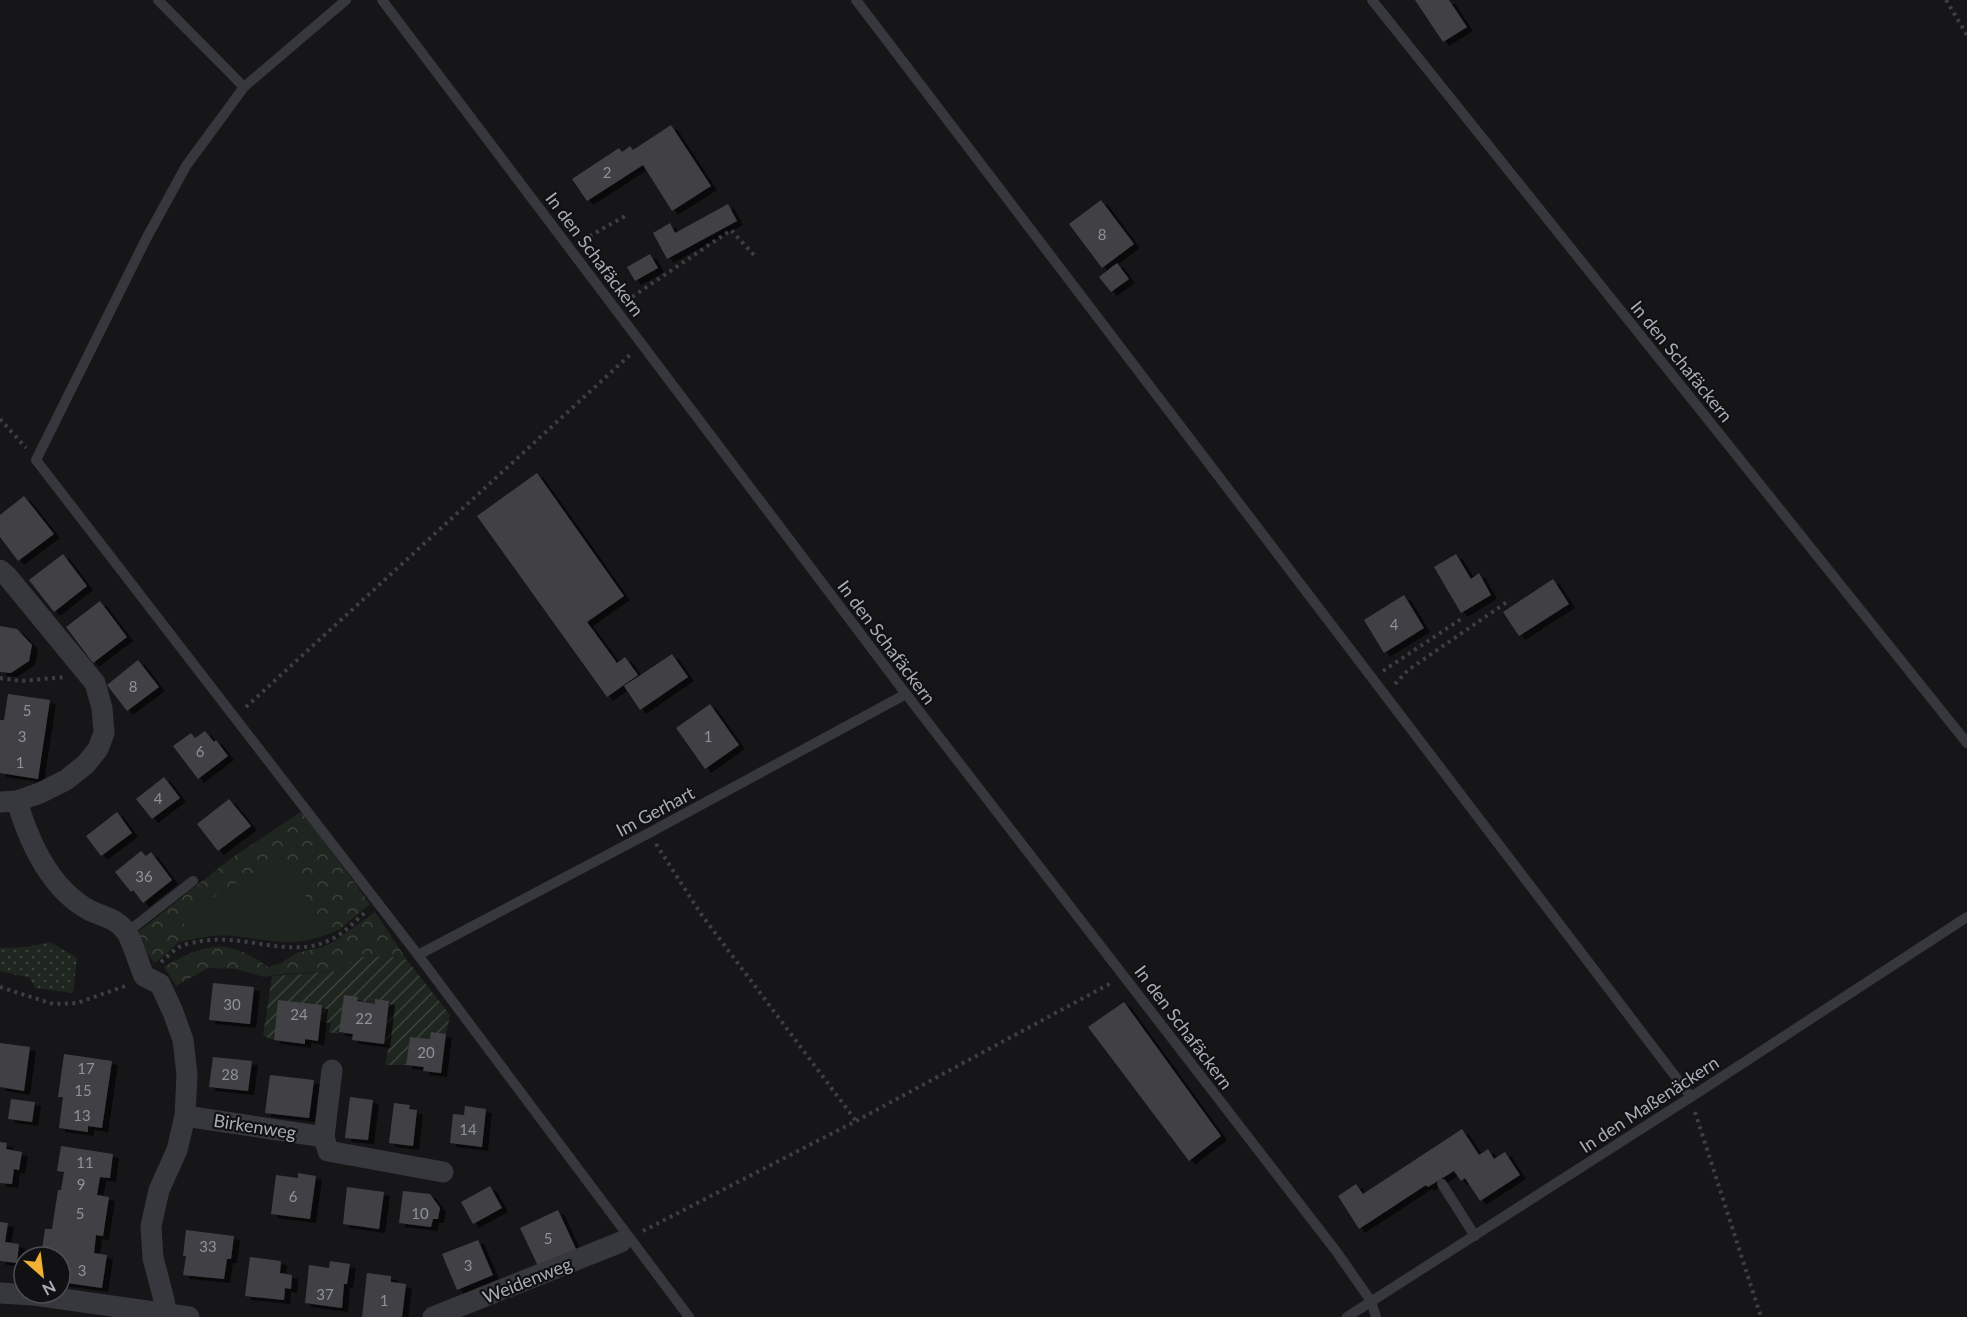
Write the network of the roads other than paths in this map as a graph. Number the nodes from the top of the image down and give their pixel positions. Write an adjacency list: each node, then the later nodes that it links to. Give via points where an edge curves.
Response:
1 (158, 0): 6 (lane)
2 (346, 0): 6 (lane)
3 (382, 0): 8 (lane, In den Schafäckern)
4 (856, 0): 16 (lane)
5 (1372, 0): 9 (lane, In den Schafäckern)
6 (244, 87): 14 (lane, via 180,176 36,460)
7 (0, 570): 10 (street, via 95,683 104,733 86,764 66,780 40,793)
8 (906, 694): 14 (lane, Im Gerhart); 24 (lane, In den Schafäckern)
9 (1967, 743)
10 (9, 801): 13 (street, via 40,859 58,883 78,903 114,919)
11 (194, 881): 13 (lane)
12 (1967, 917): 16 (lane, In den Maßenäckern)
13 (126, 933): 17 (street, via 144,976 160,984 174,1012 183,1040 187,1074)
14 (418, 955): 22 (lane)
15 (333, 1070): 18 (street)
16 (1691, 1097): 21 (lane, In den Maßenäckern)
17 (185, 1116): 18 (street, Birkenweg); 25 (street, via 151,1226 153,1258)
18 (324, 1137): 19 (street, via 328,1151)
19 (443, 1172)
20 (1442, 1184): 21 (lane)
21 (1475, 1236): 24 (lane, In den Maßenäckern)
22 (625, 1240): 27 (street, Weidenweg); 28 (lane)
23 (0, 1293): 25 (street)
24 (1371, 1301): 29 (lane, In den Maßenäckern); 30 (lane, In den Schafäckern)
25 (166, 1314): 26 (street)
26 (189, 1317)
27 (433, 1317)
28 (689, 1317)
29 (1347, 1317)
30 (1376, 1317)

